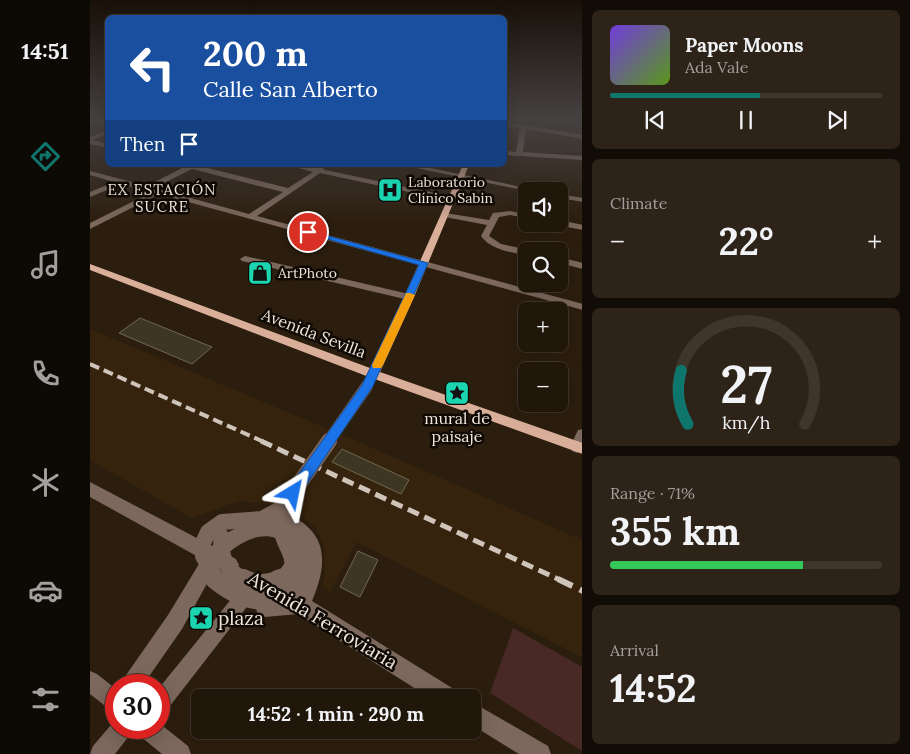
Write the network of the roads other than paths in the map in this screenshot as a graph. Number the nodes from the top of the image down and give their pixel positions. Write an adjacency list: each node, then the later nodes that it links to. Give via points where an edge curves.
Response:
1 (508, 153): 3 (street)
2 (523, 153): 3 (street)
3 (519, 154)
4 (186, 167): 15 (street)
5 (198, 167): 17 (street)
6 (299, 167): 10 (street)
7 (325, 167): 10 (street)
8 (415, 167): 12 (street)
9 (465, 167): 12 (main road)
10 (318, 172): 17 (street); 20 (street)
11 (90, 173): 13 (street)
12 (462, 176): 14 (street); 20 (main road)
13 (121, 181): 15 (street); 18 (street)
14 (518, 187)
15 (149, 188): 16 (street)
16 (160, 191): 24 (street); 27 (street)
17 (289, 191): 24 (street)
18 (90, 195)
19 (568, 198): 21 (street)
20 (451, 199): 22 (main road)
21 (582, 200)
22 (444, 215): 25 (street); 32 (main road)
23 (518, 215): 25 (street, via 502,213 496,215)
24 (251, 216): 32 (street)
25 (492, 223): 29 (street, via 485,236 488,241)
26 (568, 225): 28 (street)
27 (90, 226)
28 (582, 228)
29 (518, 250)
30 (246, 259): 35 (street)
31 (568, 262): 33 (street)
32 (424, 263): 35 (main road); 36 (street)
33 (582, 266)
34 (90, 267): 37 (main road, Avenida Sevilla)
35 (409, 297): 37 (main road)
36 (582, 307)
37 (370, 380): 38 (main road, Avenida Sevilla); 40 (street, bridge)
38 (581, 443)
39 (90, 489): 41 (street, Avenida Ferroviaria)
40 (282, 508): 42 (street, bridge, via 262,519 217,523 203,540 202,555 208,570 228,592 252,600 272,600 288,593 298,583 304,566 294,539 275,530 257,529 225,542); 45 (street, bridge, via 283,536 292,551 292,565 286,575 266,586 249,583 233,574 222,562 219,546 230,522 273,515 289,522 305,534 313,548 313,580)
41 (193, 546): 42 (street, Avenida Ferroviaria); 43 (street)
42 (213, 556): 43 (street); 45 (street, Avenida Ferroviaria)
43 (204, 573): 44 (street); 46 (street)
44 (244, 598): 45 (street, via 268,609); 49 (street)
45 (301, 604): 48 (street, Avenida Ferroviaria)
46 (139, 674)
47 (90, 681): 50 (street)
48 (436, 689)
49 (170, 690)
50 (105, 693)
51 (481, 718): 56 (street)
52 (113, 739): 54 (street)
53 (162, 739): 55 (street)
54 (101, 754)
55 (180, 754)
56 (540, 754)

